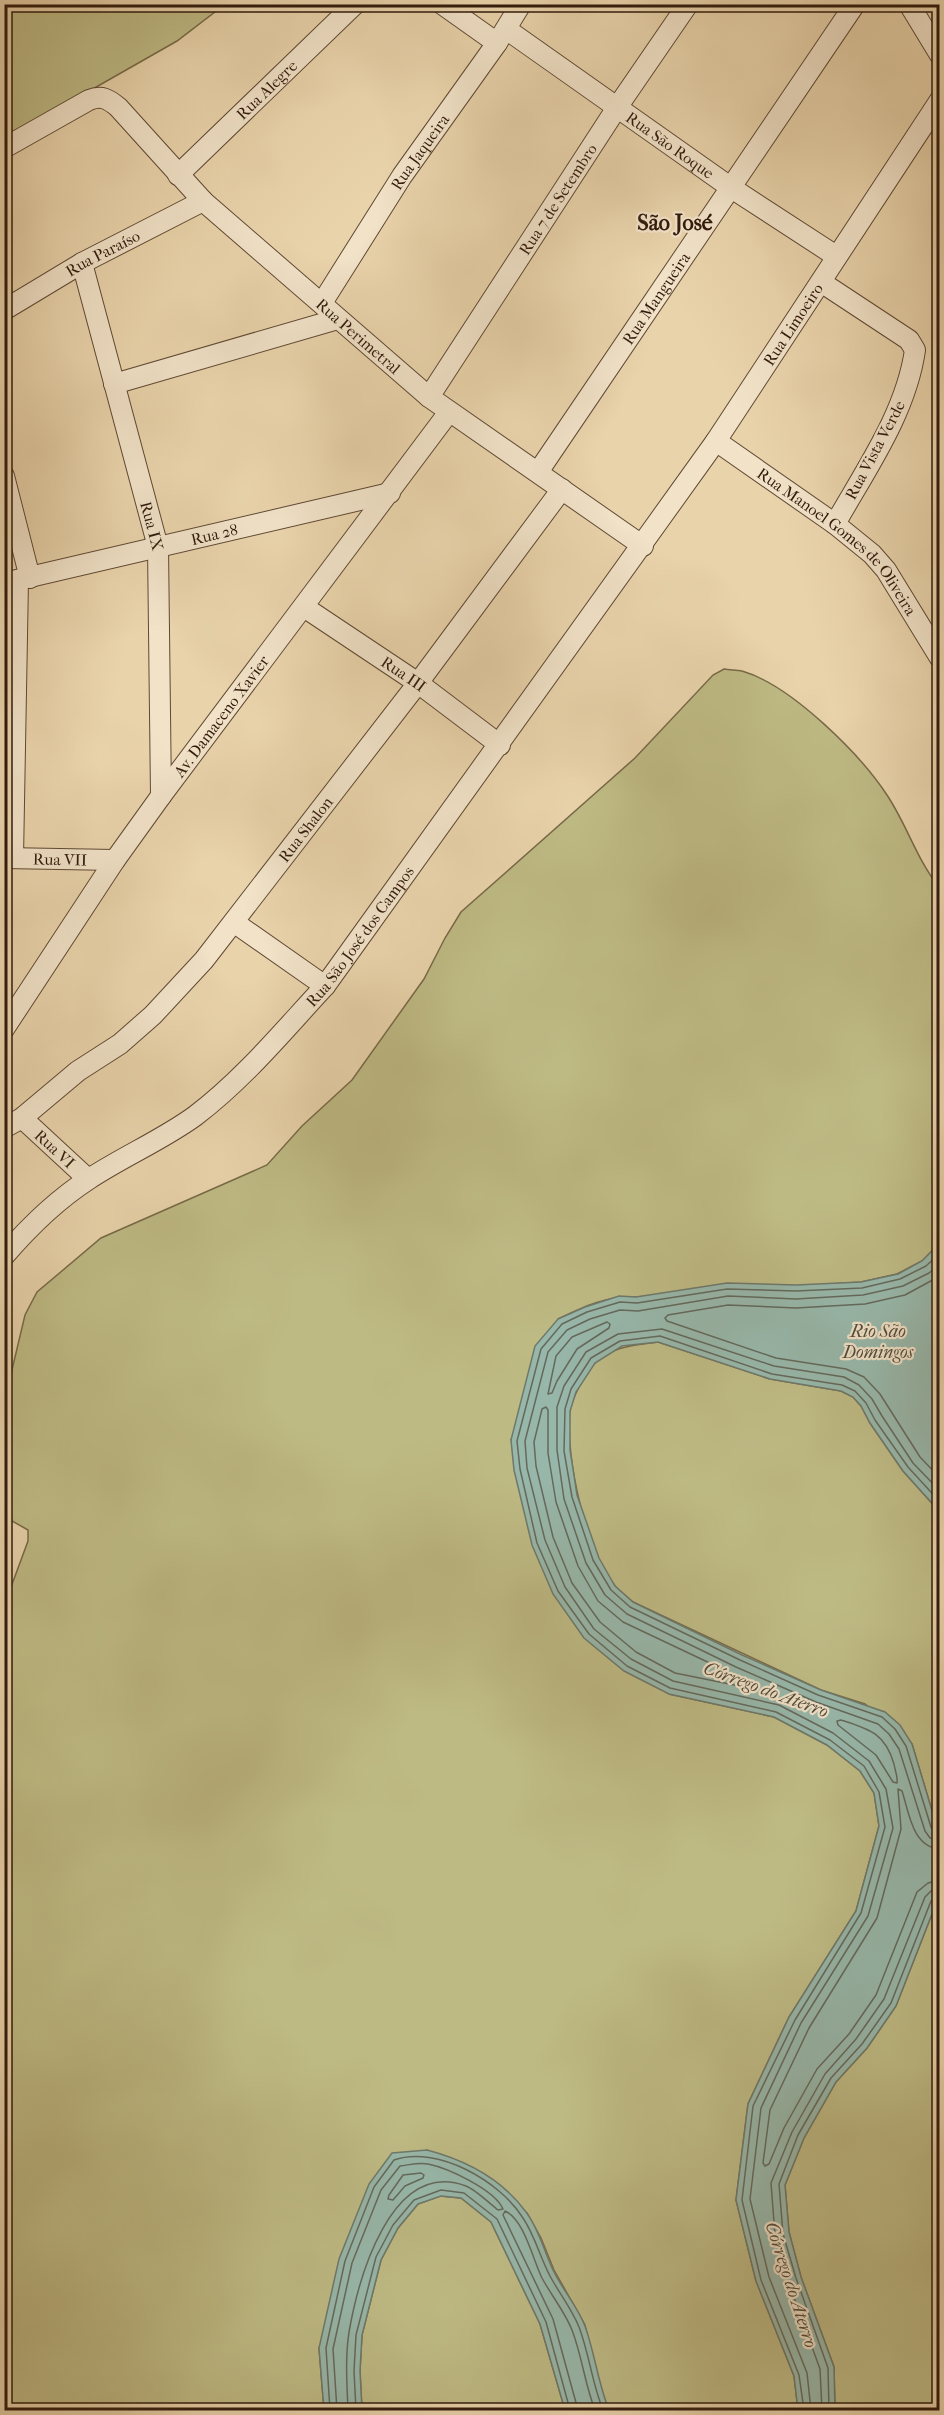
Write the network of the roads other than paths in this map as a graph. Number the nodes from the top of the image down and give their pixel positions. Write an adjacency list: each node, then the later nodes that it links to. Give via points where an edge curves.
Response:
1 (355, 4): 12 (street, Rua Alegre)
2 (442, 4): 7 (street, Rua São Roque)
3 (521, 4): 7 (street, Rua Jaqueira)
4 (688, 4): 10 (street, Rua 7 de Setembro)
5 (855, 4): 13 (street, Rua Mangueira)
6 (909, 4): 8 (street)
7 (502, 36): 10 (street, Rua São Roque); 18 (street, Rua Jaqueira, via 402,176)
8 (939, 55)
9 (939, 100): 15 (street, Rua Limoeiro)
10 (618, 106): 13 (street, Rua São Roque); 22 (street, Rua 7 de Setembro)
11 (4, 148): 12 (street, Rua Perimetral, via 100,97 118,107)
12 (177, 175): 14 (street, Rua Perimetral)
13 (730, 187): 15 (street, Rua São Roque); 25 (street, Rua Mangueira)
14 (203, 201): 16 (street, Rua Paraíso); 18 (street, Rua Perimetral)
15 (836, 256): 17 (street, Rua Limoeiro)
16 (82, 263): 19 (street, Rua Paraíso); 21 (street, Rua IX)
17 (821, 282): 24 (street, Rua Limoeiro); 29 (street, Rua Vista Verde, via 909,340 915,350 909,384 885,437)
18 (322, 303): 20 (street, Rua Perimetral)
19 (4, 310)
20 (338, 319): 21 (street); 22 (street, Rua Perimetral)
21 (114, 384): 31 (street, Rua IX)
22 (429, 397): 23 (street, Rua Perimetral)
23 (449, 412): 25 (street, Rua Perimetral); 28 (street, Av. Damaceno Xavier)
24 (716, 441): 29 (street, Rua Manoel Gomes de Oliveira); 30 (street, Rua Limoeiro)
25 (538, 472): 27 (street, Rua Perimetral)
26 (4, 476): 32 (street)
27 (562, 489): 30 (street, Rua Perimetral); 35 (street, Rua Shalon)
28 (390, 493): 31 (street, Rua 28); 33 (street, Av. Damaceno Xavier)
29 (835, 524): 34 (street, Rua Manoel Gomes de Oliveira, via 886,570)
30 (643, 546): 36 (street, Rua São José dos Campos)
31 (158, 547): 32 (street, Rua 28); 37 (street, Rua IX)
32 (18, 580): 38 (street)
33 (304, 607): 35 (street, Rua III); 37 (street, Av. Damaceno Xavier)
34 (939, 658)
35 (417, 684): 36 (street, Rua III); 40 (street, Rua Shalon)
36 (500, 745): 41 (street, Rua São José dos Campos)
37 (161, 796): 39 (street, Av. Damaceno Xavier)
38 (9, 858): 39 (street, Rua VII)
39 (115, 860): 43 (street, Av. Damaceno Xavier)
40 (234, 923): 41 (street); 45 (street, Rua Shalon, via 153,1015)
41 (324, 986): 46 (street, Rua São José dos Campos, via 252,1065 196,1115 148,1147)
42 (4, 999): 43 (street)
43 (26, 999): 44 (street, Av. Damaceno Xavier)
44 (4, 1029)
45 (13, 1123): 46 (street, Rua VI)
46 (88, 1179): 47 (street, Rua São José dos Campos)
47 (4, 1256)

